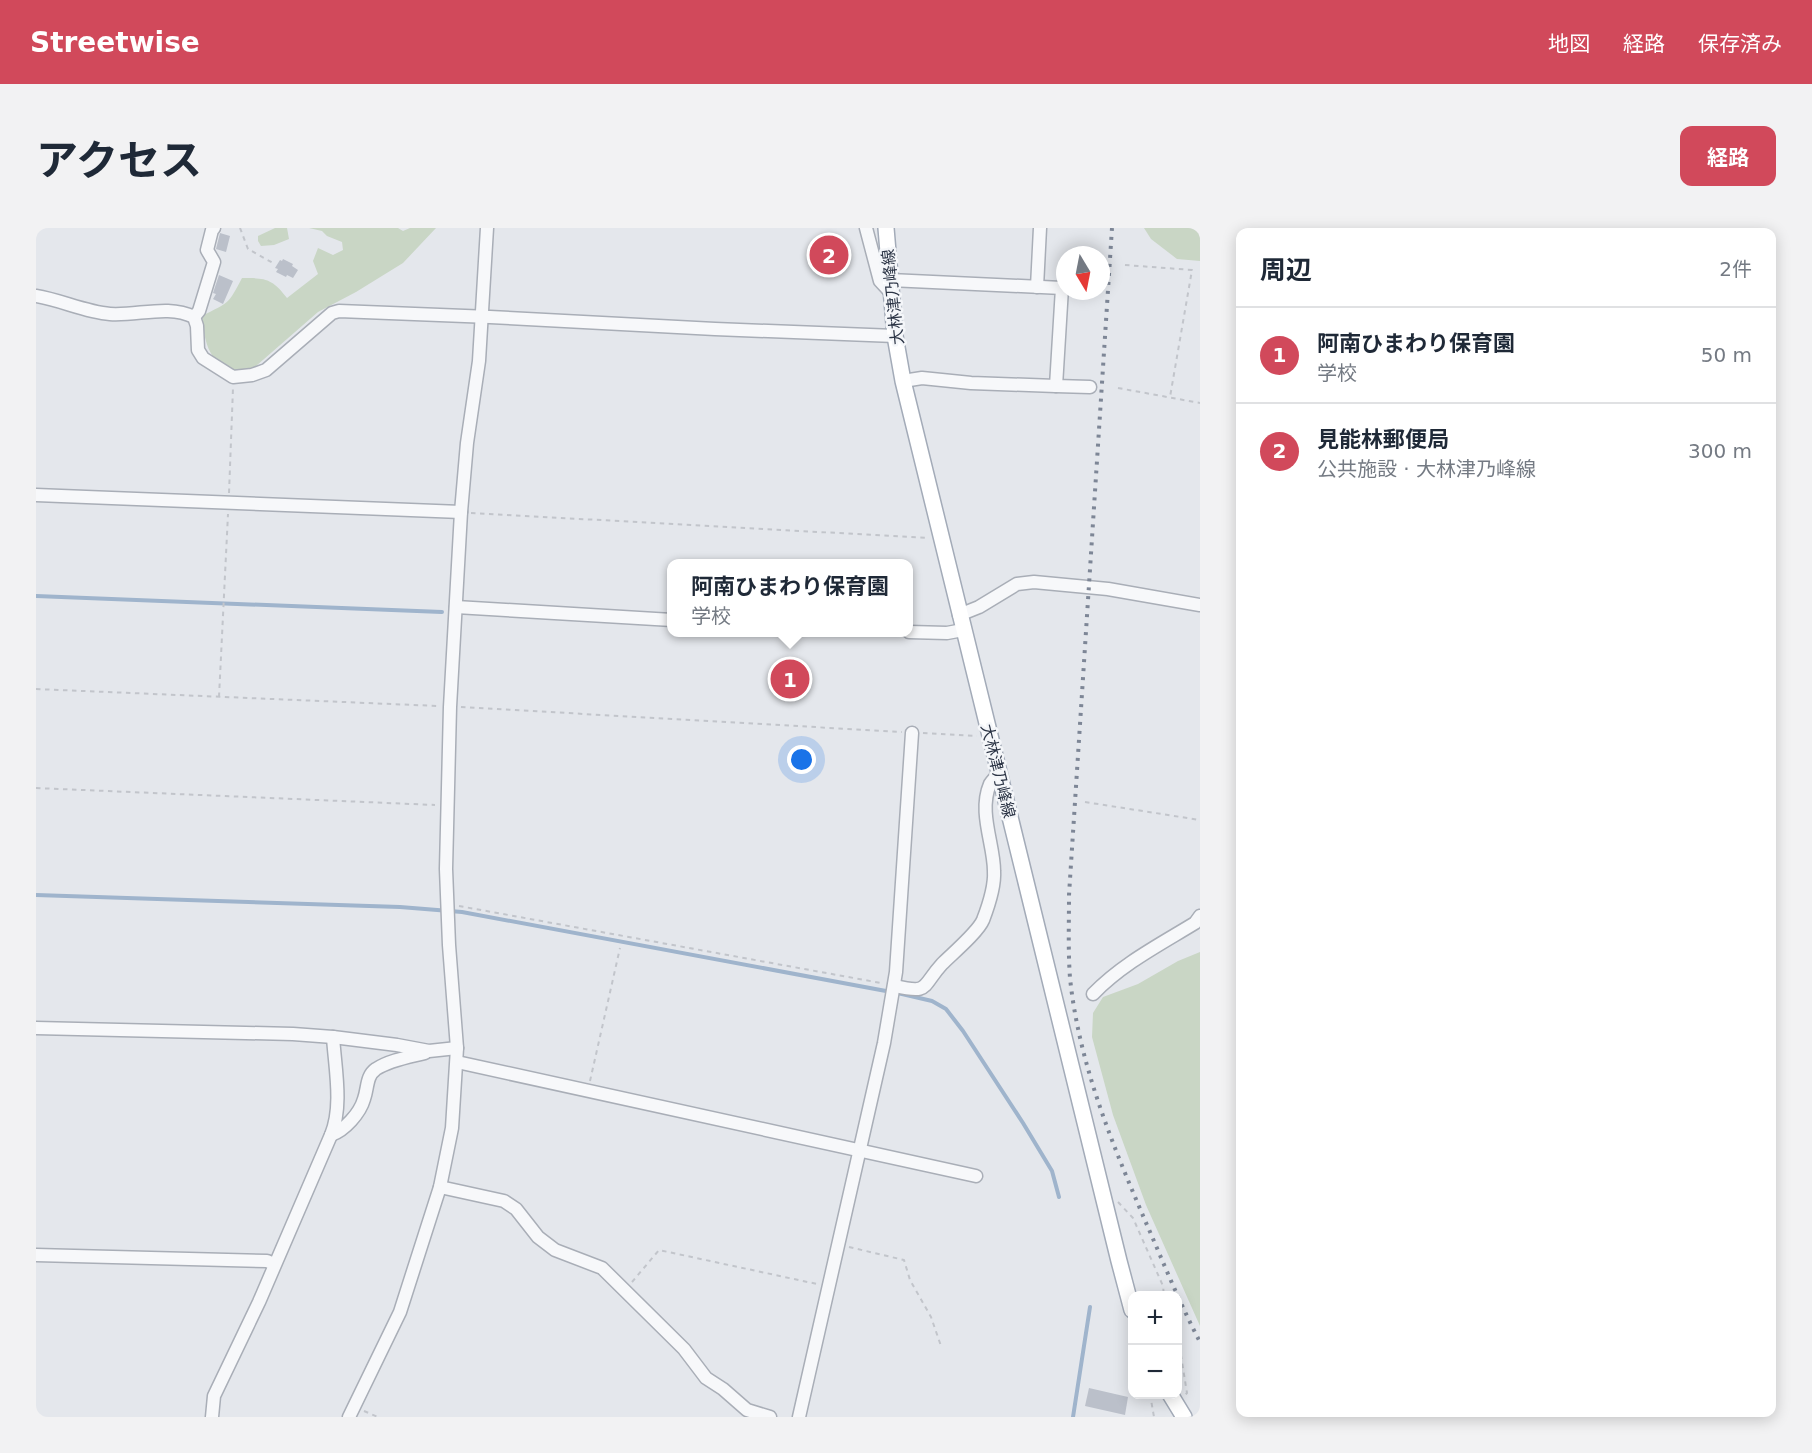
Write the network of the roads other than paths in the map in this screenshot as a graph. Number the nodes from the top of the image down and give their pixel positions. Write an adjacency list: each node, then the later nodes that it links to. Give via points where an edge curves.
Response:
1 (214, 228): 10 (street, via 207,250 214,262)
2 (487, 228): 9 (street)
3 (866, 228): 6 (street, via 880,281)
4 (886, 228): 6 (main road, 大林津乃峰線)
5 (1040, 228): 7 (street)
6 (891, 287): 7 (street); 11 (main road, 大林津乃峰線)
7 (1037, 287): 13 (street, via 1062,288)
8 (36, 296): 10 (street, via 110,314 162,311 184,312)
9 (482, 316): 10 (street, via 339,311 266,370 233,377 203,358 198,350); 11 (street); 16 (street)
10 (194, 317)
11 (895, 336): 12 (main road, 大林津乃峰線)
12 (903, 381): 13 (street, via 922,378); 20 (main road, 大林津乃峰線)
13 (1056, 386): 14 (street)
14 (1090, 387)
15 (36, 495): 16 (street)
16 (461, 512): 18 (street)
17 (1200, 605): 20 (street, via 1108,589 1034,582 1017,584 979,606)
18 (456, 607): 19 (street); 29 (street, via 447,903)
19 (667, 620)
20 (961, 623): 21 (street, via 947,633); 23 (main road, 大林津乃峰線)
21 (913, 632)
22 (912, 733): 25 (street)
23 (998, 774): 25 (street, via 990,784 986,804 994,881 982,922 924,987 916,991); 38 (main road, 大林津乃峰線)
24 (1200, 916): 26 (street, via 1195,923 1124,966)
25 (894, 990): 33 (street)
26 (1093, 994)
27 (36, 1028): 28 (street)
28 (333, 1037): 30 (street); 32 (street, via 337,1108)
29 (457, 1048): 30 (street); 31 (street)
30 (429, 1051): 32 (street, via 375,1070 359,1109 341,1132)
31 (457, 1062): 33 (street); 35 (street, via 452,1128)
32 (331, 1135): 37 (street)
33 (859, 1150): 34 (street); 44 (street)
34 (976, 1176)
35 (440, 1187): 40 (street, via 400,1312); 41 (street, via 504,1201 555,1250 602,1268)
36 (36, 1255): 37 (street)
37 (274, 1264): 42 (street, via 213,1396)
38 (1128, 1295)
39 (1173, 1399): 45 (main road)
40 (352, 1412)
41 (744, 1413): 43 (street)
42 (212, 1417)
43 (770, 1417)
44 (799, 1417)
45 (1184, 1417)

